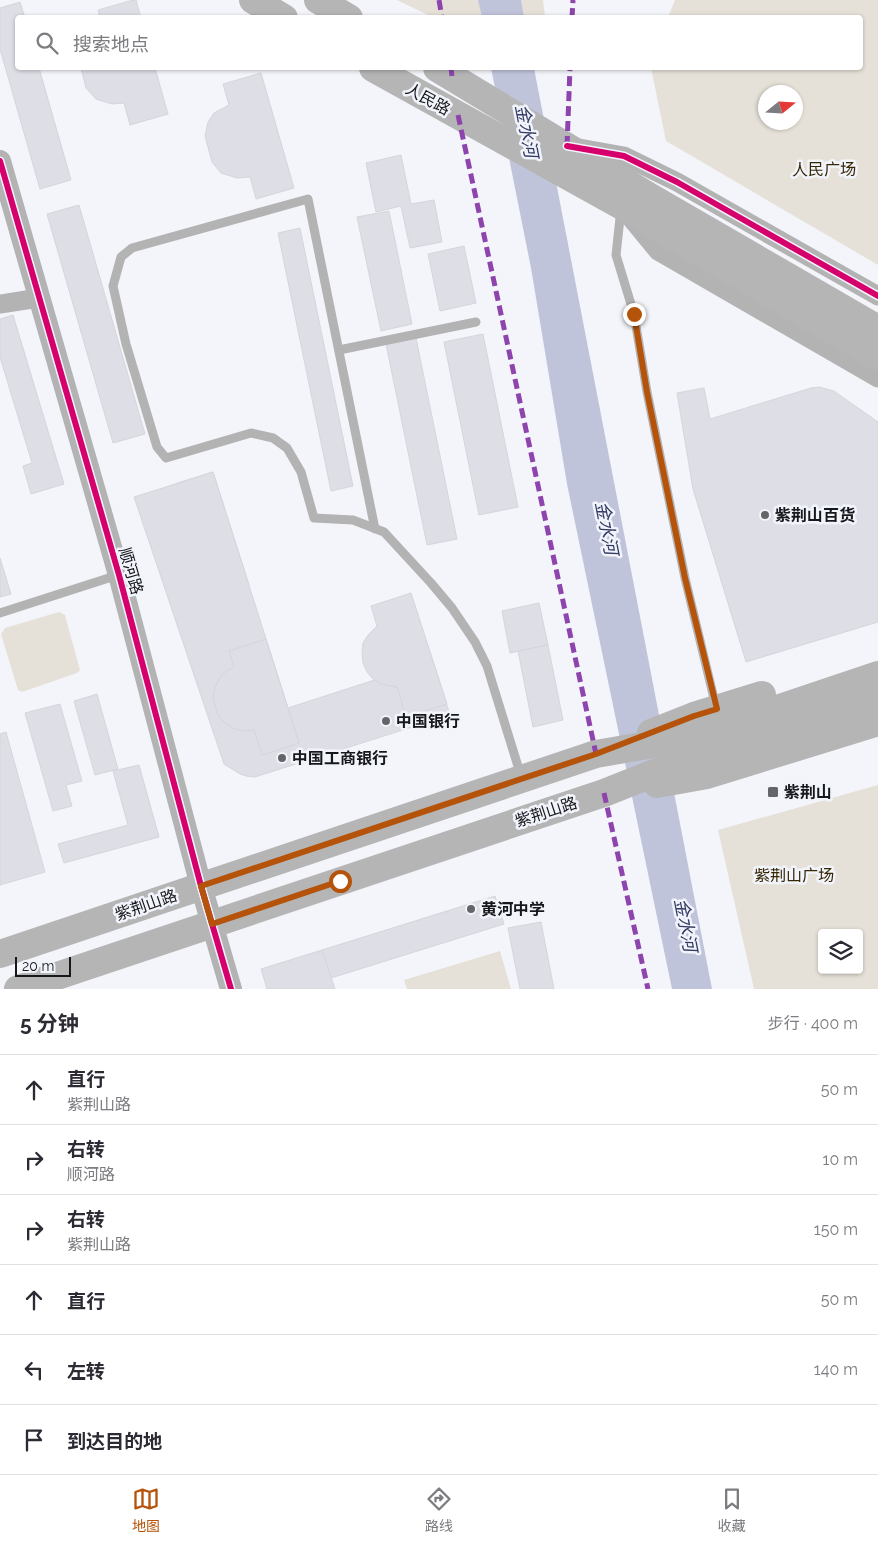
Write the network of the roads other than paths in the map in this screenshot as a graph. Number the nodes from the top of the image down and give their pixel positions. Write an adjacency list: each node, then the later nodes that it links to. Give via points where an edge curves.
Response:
1 (253, 0): 3 (main road)
2 (318, 0): 4 (main road)
3 (279, 15)
4 (344, 15)
5 (377, 70): 9 (main road, 人民路)
6 (445, 72): 7 (main road)
7 (567, 146): 10 (street, via 624,156 677,182); 14 (main road)
8 (0, 161): 11 (street, 顺河路)
9 (622, 206): 16 (main road, 人民路); 17 (street, via 658,251); 24 (lane, via 616,255 634,314 685,578)
10 (878, 296)
11 (38, 298): 12 (street); 19 (street, 顺河路)
12 (0, 304)
13 (476, 322): 15 (lane)
14 (878, 329)
15 (339, 350): 18 (lane); 18 (lane, via 308,199 132,248 121,257 113,286 126,344 157,447 166,458 251,433 272,438 287,448 300,472 314,518 353,520)
16 (878, 357)
17 (878, 378)
18 (375, 529): 25 (lane, via 384,532 405,554 452,608 475,642 487,666)
19 (119, 575): 20 (lane); 26 (street, 顺河路)
20 (0, 613)
21 (877, 665): 24 (main road); 24 (main road)
22 (878, 697): 24 (main road)
23 (878, 722): 24 (main road)
24 (703, 738): 25 (main road, 紫荆山路, via 596,754); 27 (main road, 紫荆山路, via 604,793)
25 (522, 779): 26 (main road, 紫荆山路)
26 (201, 886): 27 (street, 顺河路); 28 (main road, 紫荆山路)
27 (212, 924): 29 (main road, 紫荆山路); 30 (street, 顺河路)
28 (0, 954)
29 (26, 988)
30 (230, 989)

